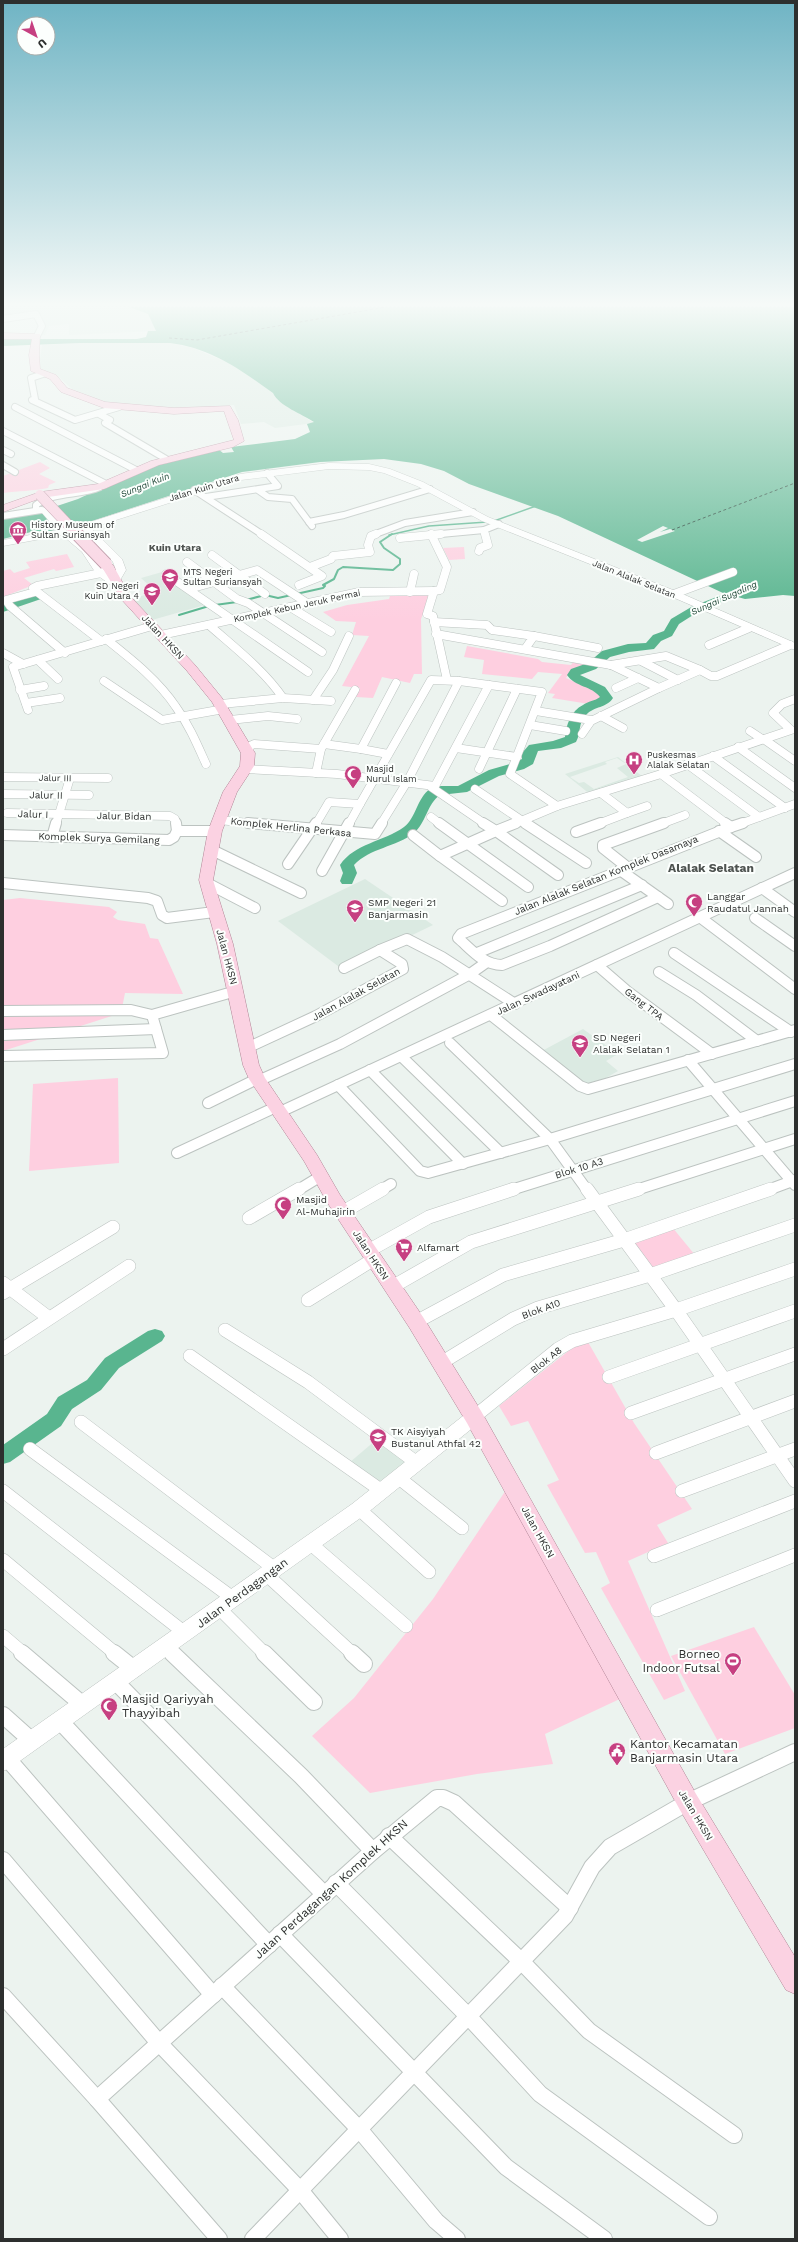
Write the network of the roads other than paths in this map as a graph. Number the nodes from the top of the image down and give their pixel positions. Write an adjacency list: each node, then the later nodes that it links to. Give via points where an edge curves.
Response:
1 (24, 412): 11 (street)
2 (56, 412): 5 (street, via 75,420)
3 (106, 412): 5 (street)
4 (229, 412): 9 (main road, via 239,441 237,443)
5 (99, 414): 9 (street, via 110,420 105,423 119,433 142,443)
6 (3, 431): 14 (street)
7 (3, 450): 8 (street)
8 (11, 454)
9 (166, 459): 11 (main road)
10 (3, 465): 12 (street)
11 (136, 470): 14 (main road)
12 (15, 472)
13 (267, 473): 15 (street, Jalan Kuin Utara, via 329,466 364,467 394,474); 16 (street, Jalan Kuin Utara, via 233,478); 18 (street, via 278,486)
14 (103, 485): 19 (main road); 25 (street, via 87,494 67,494 40,502 36,505)
15 (430, 489): 18 (street, via 310,524 292,499 268,497); 26 (street, Jalan Kuin Utara)
16 (194, 490): 20 (street); 44 (street, Jalan Kuin Utara, via 84,527 118,561 121,570)
17 (247, 490): 18 (street); 20 (street); 21 (street)
18 (258, 490)
19 (40, 495): 24 (main road); 38 (main road, Jalan HKSN, bridge)
20 (206, 497): 23 (street)
21 (253, 499)
22 (234, 504): 23 (street)
23 (221, 507): 37 (street)
24 (3, 509)
25 (40, 510): 27 (street); 30 (street)
26 (474, 512): 28 (street, Jalan Kuin Utara); 37 (street, via 393,527 371,536 368,545 370,552 333,556 330,560)
27 (3, 516)
28 (493, 522): 29 (street); 51 (street, Jalan Alalak Selatan)
29 (484, 530): 31 (street); 34 (street, via 488,545)
30 (63, 531): 33 (street); 38 (street)
31 (431, 534): 32 (street); 48 (street, via 447,567 440,590)
32 (400, 538)
33 (3, 543)
34 (479, 551)
35 (212, 555): 42 (street)
36 (187, 562): 43 (street)
37 (310, 567): 45 (street, via 321,578)
38 (104, 568): 44 (main road, Jalan HKSN); 47 (street, via 37,586 33,588)
39 (733, 572): 51 (street)
40 (166, 574): 46 (street)
41 (414, 574): 49 (street)
42 (238, 575): 43 (street); 50 (street); 52 (street, via 257,570)
43 (213, 582): 46 (street); 54 (street)
44 (117, 583): 61 (main road, Jalan HKSN)
45 (299, 585)
46 (189, 589): 55 (street)
47 (36, 591): 66 (street); 73 (street, via 6,600)
48 (434, 591): 49 (street, Komplek Kebun Jeruk Permai); 56 (street, via 427,614 433,616)
49 (410, 592): 52 (street, Komplek Kebun Jeruk Permai, via 359,592)
50 (265, 594)
51 (674, 594): 60 (street, Jalan Alalak Selatan)
52 (307, 603): 53 (street, Komplek Kebun Jeruk Permai)
53 (290, 607): 54 (street, Komplek Kebun Jeruk Permai); 62 (street)
54 (262, 612): 55 (street, Komplek Kebun Jeruk Permai); 71 (street)
55 (232, 619): 57 (street, Komplek Kebun Jeruk Permai); 79 (street)
56 (434, 622): 58 (street); 63 (street)
57 (209, 625): 61 (street, Komplek Kebun Jeruk Permai); 95 (street, via 243,655)
58 (487, 625): 59 (street); 65 (street, via 492,630)
59 (511, 625)
60 (749, 628): 67 (street); 68 (street, Jalan Alalak Selatan)
61 (156, 631): 66 (street, Komplek Kebun Jeruk Permai); 100 (main road, Jalan HKSN, via 191,668)
62 (331, 632)
63 (436, 634): 70 (street); 82 (street)
64 (349, 636): 97 (street)
65 (534, 636): 69 (street); 70 (street)
66 (104, 640): 73 (street, Komplek Kebun Jeruk Permai); 101 (street, via 153,679)
67 (709, 645)
68 (793, 646): 78 (street, via 717,676)
69 (598, 648)
70 (526, 649): 77 (street)
71 (322, 652)
72 (3, 653): 76 (street)
73 (65, 653): 74 (street, Komplek Kebun Jeruk Permai)
74 (38, 660): 76 (street, Komplek Kebun Jeruk Permai); 81 (street)
75 (641, 661): 77 (street); 78 (street, via 669,656); 83 (street)
76 (22, 664): 92 (street, via 12,668)
77 (610, 665): 80 (street)
78 (700, 670): 83 (street)
79 (308, 672)
80 (638, 678): 89 (street); 90 (street)
81 (58, 679)
82 (447, 680): 85 (street); 116 (street, via 432,679 428,682)
83 (678, 680): 90 (street)
84 (104, 681): 101 (street, via 157,718 162,720)
85 (459, 681): 87 (street); 130 (street)
86 (396, 683): 114 (street)
87 (489, 685): 91 (street); 113 (street)
88 (44, 686): 92 (street)
89 (616, 688)
90 (659, 688): 102 (street)
91 (517, 689): 99 (street, via 542,692); 115 (street)
92 (20, 690): 94 (street, via 27,707)
93 (355, 690): 111 (street)
94 (60, 698)
95 (283, 698): 97 (street); 100 (street)
96 (795, 698): 110 (street, via 773,712 791,727 791,730)
97 (313, 700): 98 (street)
98 (331, 701)
99 (536, 710): 104 (street); 105 (street)
100 (225, 711): 101 (street); 103 (street); 120 (main road, Jalan HKSN, via 239,736)
101 (183, 716): 121 (street)
102 (601, 716): 104 (street); 106 (street)
103 (297, 719)
104 (592, 720): 109 (street)
105 (530, 726): 107 (street); 118 (street)
106 (623, 728)
107 (566, 731)
108 (750, 731): 110 (street)
109 (582, 734)
110 (764, 739): 112 (street); 119 (street)
111 (323, 746): 114 (street); 120 (street, via 254,744 250,746); 124 (street)
112 (738, 747): 117 (street); 132 (street)
113 (456, 748): 115 (street); 133 (street)
114 (361, 749): 116 (street)
115 (487, 753): 118 (street); 123 (street)
116 (388, 754): 129 (street)
117 (713, 756): 122 (street); 142 (street)
118 (517, 758): 140 (street, via 511,771)
119 (795, 760)
120 (247, 763): 124 (street); 150 (main road, Jalan HKSN, via 230,792)
121 (206, 764)
122 (687, 764): 125 (street); 148 (street)
123 (479, 769)
124 (316, 773): 129 (street)
125 (661, 774): 134 (street); 151 (street)
126 (3, 777): 127 (street, Jalur III)
127 (70, 778): 128 (street, Jalur III); 136 (street)
128 (108, 778)
129 (375, 778): 130 (street); 138 (street)
130 (407, 782): 133 (street); 156 (street, Komplek Herlina Perkasa, via 373,835)
131 (476, 788): 149 (street)
132 (795, 788)
133 (436, 790): 154 (street)
134 (602, 792): 140 (street); 144 (street)
135 (3, 794): 136 (street, Jalur II)
136 (64, 795): 137 (street, Jalur II); 145 (street)
137 (90, 795)
138 (360, 804): 152 (street, via 329,802); 156 (street)
139 (795, 804): 142 (street, Jalan Alalak Selatan Komplek Dasamaya)
140 (557, 806): 149 (street)
141 (647, 806): 144 (street)
142 (785, 808): 148 (street, Jalan Alalak Selatan Komplek Dasamaya)
143 (7, 813): 145 (street, Jalur I)
144 (627, 813): 157 (street)
145 (59, 815): 153 (street, Jalur Bidan, via 170,816 175,819); 160 (street)
146 (685, 815): 167 (street, via 603,845)
147 (431, 817): 161 (street)
148 (759, 817): 151 (street, Jalan Alalak Selatan Komplek Dasamaya)
149 (523, 819): 154 (street); 165 (street)
150 (217, 826): 152 (street, Komplek Herlina Perkasa); 153 (street, Komplek Surya Gemilang); 162 (main road, Jalan HKSN)
151 (731, 827): 155 (street, Jalan Alalak Selatan Komplek Dasamaya)
152 (314, 828): 156 (street, Komplek Herlina Perkasa); 166 (street)
153 (177, 831): 160 (street, Komplek Surya Gemilang, via 169,840)
154 (496, 831): 161 (street); 170 (street)
155 (719, 831): 164 (street); 167 (street, Jalan Alalak Selatan Komplek Dasamaya)
156 (346, 832): 168 (street)
157 (576, 832)
158 (3, 835): 160 (street, Komplek Surya Gemilang)
159 (413, 835): 163 (street)
160 (52, 837)
161 (468, 843): 163 (street); 174 (street)
162 (212, 850): 172 (main road, Jalan HKSN); 176 (street)
163 (440, 856): 178 (street)
164 (756, 857)
165 (586, 863)
166 (288, 864)
167 (623, 869): 173 (street); 187 (street, Jalan Alalak Selatan Komplek Dasamaya, via 458,936)
168 (322, 871)
169 (795, 873): 175 (street, Jalan Swadayatani)
170 (558, 875)
171 (3, 883): 181 (street, via 148,898 157,901 162,915 167,918)
172 (207, 883): 180 (street); 181 (main road, Jalan HKSN)
173 (642, 885): 177 (street); 187 (street)
174 (528, 887)
175 (762, 888): 182 (street); 183 (street, Jalan Swadayatani)
176 (301, 893)
177 (658, 897): 179 (street); 189 (street, via 502,965)
178 (502, 901)
179 (668, 904)
180 (255, 908)
181 (214, 912): 195 (main road, Jalan HKSN, via 226,944)
182 (795, 912)
183 (701, 918): 190 (street, Jalan Swadayatani); 194 (street)
184 (756, 918): 185 (street)
185 (795, 946)
186 (380, 950): 191 (street); 193 (street, via 410,939); 205 (street, Jalan Alalak Selatan, via 404,968 316,1016)
187 (477, 953): 189 (street, Jalan Alalak Selatan Komplek Dasamaya)
188 (674, 953): 201 (street)
189 (487, 962): 193 (street)
190 (597, 965): 196 (street, Jalan Swadayatani); 206 (street, Gang TPA, via 627,991)
191 (344, 968)
192 (659, 972): 203 (street, via 696,995)
193 (470, 974): 196 (street); 212 (street, via 340,1044)
194 (795, 989)
195 (236, 990): 198 (street); 205 (main road, Jalan HKSN)
196 (515, 1004): 199 (street, Jalan Swadayatani)
197 (3, 1011): 198 (street, via 131,1010)
198 (152, 1015): 200 (street)
199 (491, 1015): 208 (street, Jalan Swadayatani); 209 (street, via 580,1086 588,1089)
200 (156, 1029): 202 (street); 207 (street, via 163,1053)
201 (793, 1031): 203 (street)
202 (3, 1034)
203 (757, 1041): 206 (street)
204 (450, 1043): 219 (street)
205 (247, 1048): 212 (main road, Jalan HKSN)
206 (712, 1054): 209 (street)
207 (3, 1056)
208 (401, 1056): 211 (street, Jalan Swadayatani); 223 (street)
209 (688, 1060): 214 (street)
210 (795, 1064): 214 (street)
211 (370, 1070): 213 (street, Jalan Swadayatani); 224 (street)
212 (258, 1080): 216 (street); 217 (main road, Jalan HKSN)
213 (338, 1085): 217 (street, Jalan Swadayatani); 224 (street, via 420,1171 428,1173)
214 (714, 1089): 218 (street); 219 (street)
215 (795, 1102): 218 (street, Blok 10 A3)
216 (208, 1103)
217 (278, 1109): 222 (street, Jalan Swadayatani); 226 (main road, Jalan HKSN)
218 (740, 1119): 221 (street); 225 (street, Blok 10 A3)
219 (550, 1139): 223 (street); 225 (street)
220 (795, 1139): 221 (street)
221 (764, 1149): 227 (street); 229 (street)
222 (177, 1153)
223 (501, 1153): 224 (street)
224 (463, 1164)
225 (573, 1170): 229 (street); 235 (street, Blok 10 A3, via 429,1217)
226 (321, 1176): 230 (main road, Jalan HKSN); 231 (street)
227 (794, 1182): 234 (street)
228 (391, 1184): 230 (street)
229 (596, 1203): 234 (street); 239 (street, via 471,1242)
230 (343, 1212): 235 (main road, Jalan HKSN)
231 (249, 1218)
232 (795, 1225): 238 (street, Blok A10)
233 (113, 1227): 240 (street)
234 (624, 1240): 238 (street); 245 (street, via 503,1275)
235 (371, 1255): 239 (main road, Jalan HKSN); 241 (street, Blok 10 A3)
236 (129, 1266): 244 (street)
237 (795, 1269): 242 (street, Blok A8)
238 (650, 1275): 242 (street); 251 (street, Blok A10, via 513,1319)
239 (392, 1287): 245 (main road, Jalan HKSN)
240 (5, 1288): 244 (street)
241 (308, 1300)
242 (676, 1310): 247 (street); 256 (street, Blok A8, via 572,1341 558,1349)
243 (795, 1311): 247 (street)
244 (49, 1318): 248 (street)
245 (416, 1322): 251 (main road, Jalan HKSN)
246 (225, 1330): 263 (street, via 308,1382)
247 (700, 1345): 252 (street); 253 (street)
248 (3, 1349)
249 (795, 1354): 253 (street)
250 (190, 1356): 267 (street)
251 (441, 1363): 256 (main road, Jalan HKSN)
252 (609, 1377)
253 (725, 1380): 255 (street); 257 (street)
254 (795, 1401): 257 (street)
255 (631, 1413)
256 (474, 1417): 263 (street, Jalan Perdagangan); 294 (main road, Jalan HKSN)
257 (751, 1418): 261 (street); 262 (street)
258 (81, 1422): 276 (street)
259 (30, 1449): 278 (street)
260 (795, 1449): 262 (street)
261 (656, 1453)
262 (777, 1455): 265 (street); 268 (street)
263 (417, 1463): 264 (street, Jalan Perdagangan)
264 (399, 1478): 267 (street, Jalan Perdagangan); 271 (street)
265 (795, 1481)
266 (3, 1491): 281 (street)
267 (382, 1491): 270 (street, Jalan Perdagangan)
268 (682, 1491)
269 (795, 1501): 274 (street)
270 (359, 1509): 272 (street, Jalan Perdagangan); 277 (street)
271 (462, 1528)
272 (311, 1544): 276 (street, Jalan Perdagangan); 280 (street)
273 (795, 1555): 279 (street)
274 (654, 1556)
275 (3, 1560): 285 (street)
276 (271, 1572): 278 (street, Jalan Perdagangan); 284 (street)
277 (429, 1572)
278 (227, 1604): 281 (street, Jalan Perdagangan); 287 (street)
279 (657, 1610)
280 (406, 1626)
281 (185, 1633): 283 (street, Jalan Perdagangan)
282 (3, 1636): 288 (street)
283 (166, 1647): 285 (street, Jalan Perdagangan); 296 (street, via 301,1776)
284 (364, 1664)
285 (134, 1669): 286 (street, Jalan Perdagangan)
286 (116, 1682): 288 (street, Jalan Perdagangan); 298 (street)
287 (314, 1702)
288 (83, 1705): 290 (street, Jalan Perdagangan)
289 (3, 1715): 291 (street)
290 (60, 1721): 291 (street, Jalan Perdagangan); 300 (street)
291 (32, 1741): 293 (street, Jalan Perdagangan)
292 (795, 1752): 294 (street)
293 (5, 1759): 303 (street)
294 (688, 1802): 299 (street, via 610,1847 592,1867); 302 (main road, Jalan HKSN)
295 (389, 1836): 296 (street, Jalan Perdagangan Komplek HKSN); 299 (street, Jalan Perdagangan Komplek HKSN, via 430,1801 436,1798 450,1800); 301 (street)
296 (372, 1850): 298 (street, Jalan Perdagangan Komplek HKSN)
297 (3, 1860): 306 (street)
298 (330, 1889): 300 (street, Jalan Perdagangan Komplek HKSN); 305 (street)
299 (570, 1908): 301 (street)
300 (274, 1939): 303 (street, Jalan Perdagangan Komplek HKSN); 307 (street)
301 (521, 1961): 305 (street); 310 (street, via 588,2031)
302 (795, 1981)
303 (217, 1990): 306 (street, Jalan Perdagangan Komplek HKSN); 309 (street)
304 (3, 1996): 308 (street)
305 (468, 2016): 307 (street); 312 (street, via 540,2094)
306 (159, 2043): 308 (street, Jalan Perdagangan Komplek HKSN); 311 (street)
307 (413, 2073): 309 (street); 317 (street, via 506,2167)
308 (97, 2099): 313 (street)
309 (359, 2129): 311 (street); 316 (street, via 436,2221)
310 (734, 2135)
311 (300, 2190): 314 (street); 315 (street)
312 (709, 2217)
313 (220, 2239)
314 (253, 2239)
315 (340, 2239)
316 (457, 2239)
317 (604, 2239)

